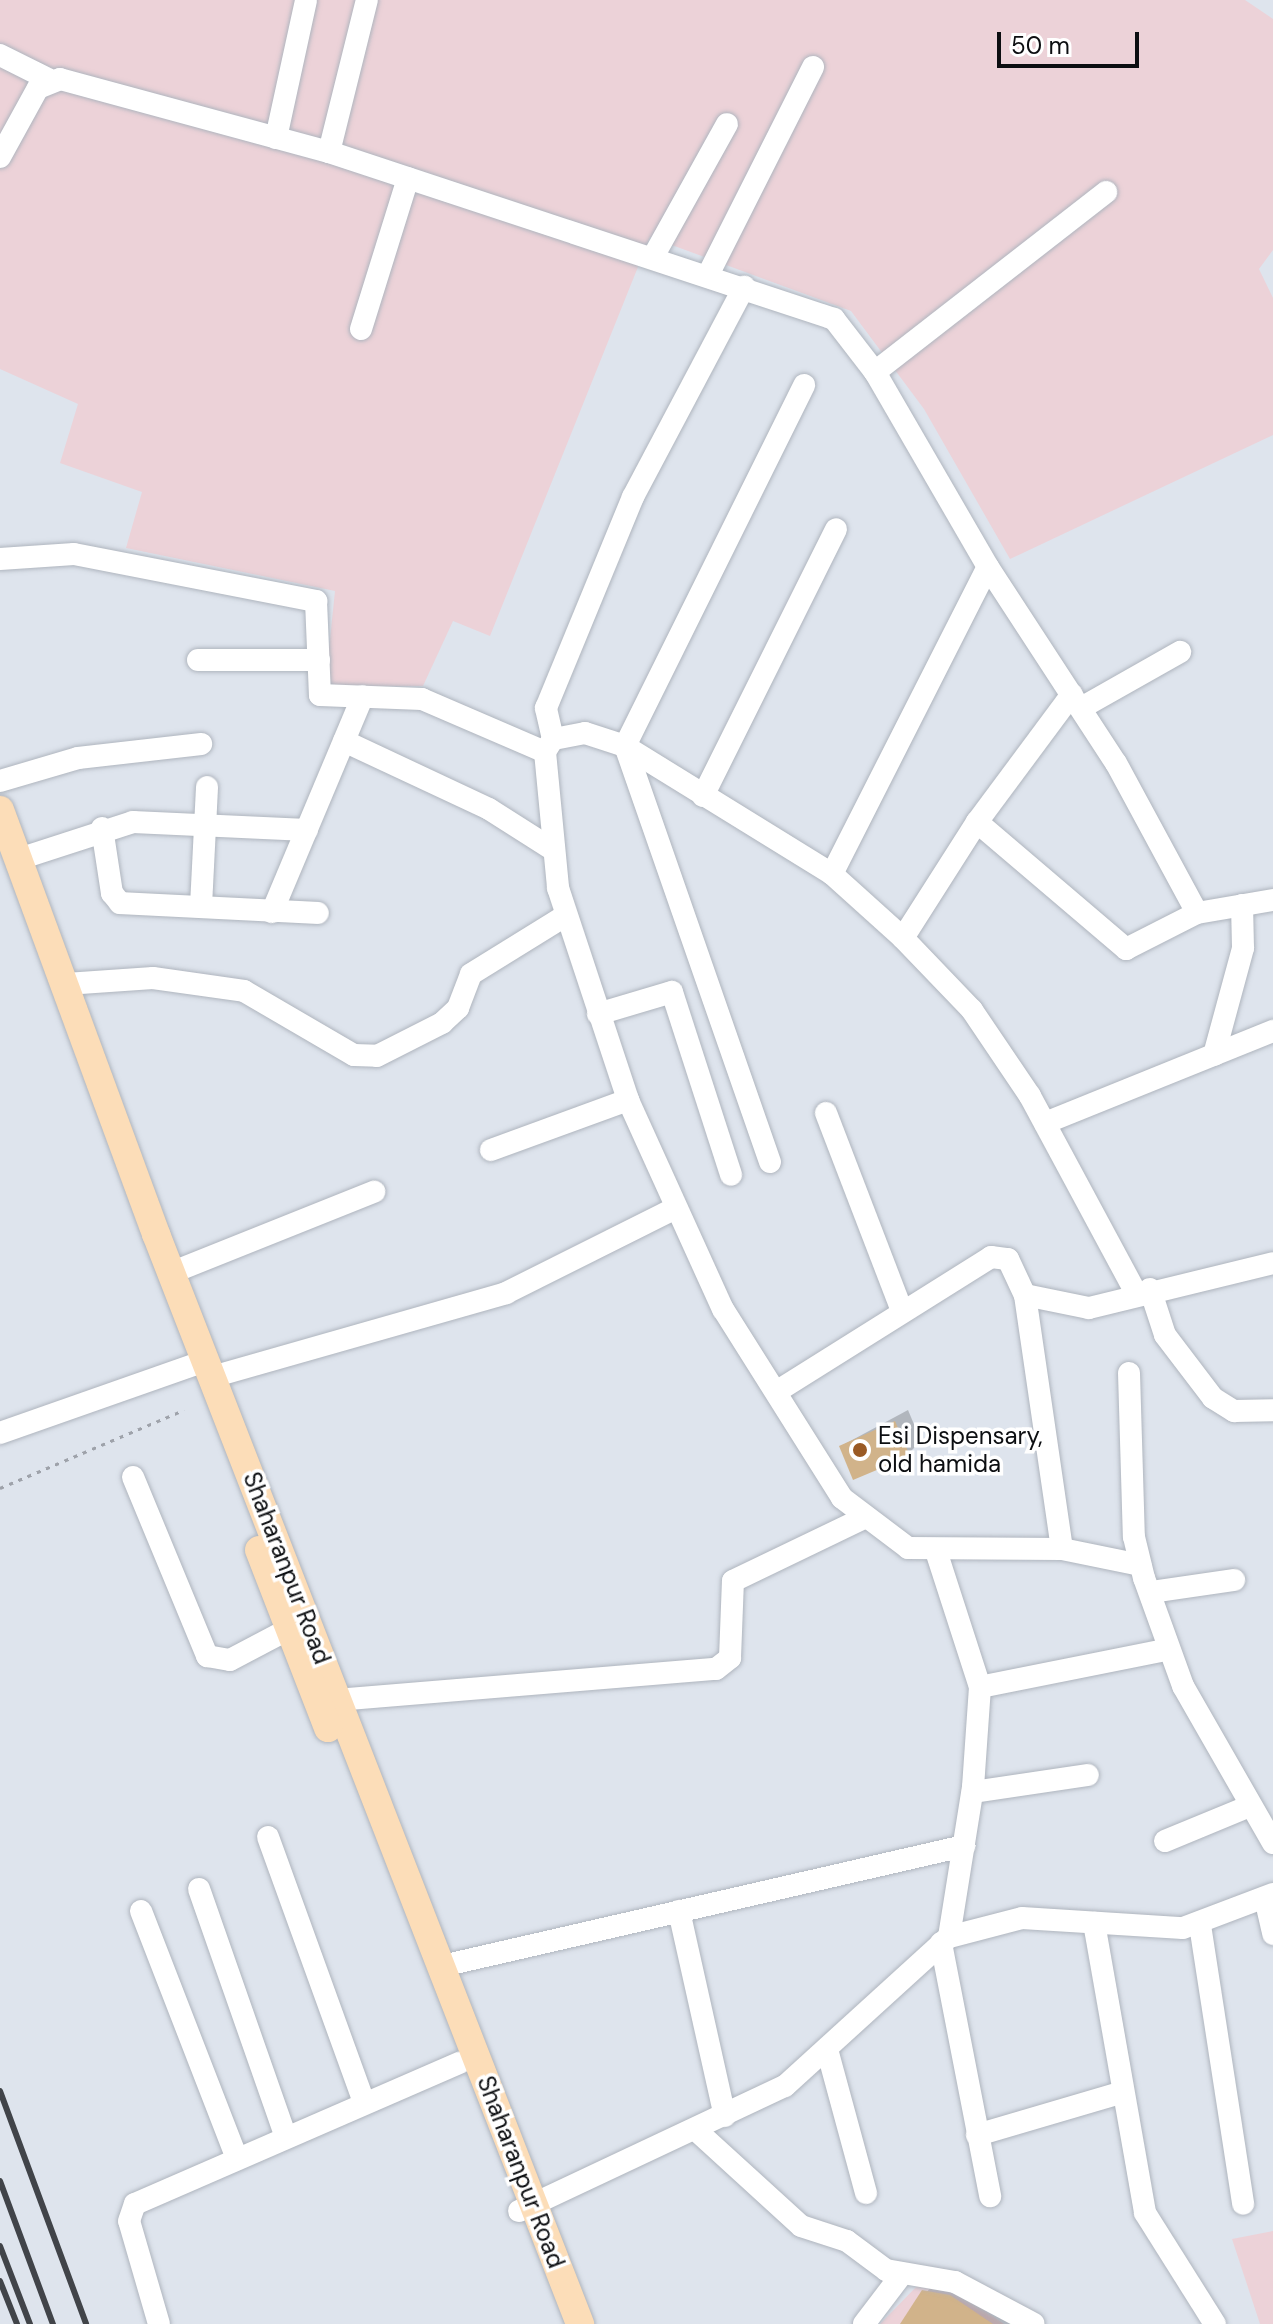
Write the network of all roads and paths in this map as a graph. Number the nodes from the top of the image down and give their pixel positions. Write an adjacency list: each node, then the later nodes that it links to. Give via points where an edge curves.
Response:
1 (306, 0): 7 (street)
2 (367, 0): 8 (street)
3 (0, 55): 5 (street)
4 (813, 67): 13 (street)
5 (48, 79): 7 (street); 9 (street)
6 (727, 124): 12 (street)
7 (276, 138): 8 (street)
8 (329, 152): 10 (street)
9 (0, 157)
10 (408, 178): 12 (street); 15 (street)
11 (1106, 192): 16 (street)
12 (653, 257): 13 (street)
13 (708, 275): 14 (street)
14 (744, 287): 16 (street, via 834,319); 28 (street, via 633,497 546,708)
15 (361, 329)
16 (875, 372): 20 (street)
17 (804, 385): 29 (street)
18 (836, 529): 32 (street)
19 (0, 559): 23 (street, via 74,554 316,601)
20 (988, 567): 25 (street); 40 (street)
21 (1180, 652): 25 (street)
22 (198, 660): 23 (street)
23 (319, 660): 24 (street, via 320,695)
24 (363, 696): 26 (street); 28 (street, via 442,705)
25 (1077, 701): 34 (street); 46 (street)
26 (344, 741): 37 (street); 38 (street, via 489,809)
27 (201, 744): 30 (street, via 78,758)
28 (549, 746): 29 (street, via 585,733); 38 (street)
29 (625, 746): 32 (street); 57 (street)
30 (0, 781)
31 (207, 787): 35 (street)
32 (703, 796): 40 (street)
33 (0, 810): 39 (main road, Shaharanpur Road)
34 (977, 822): 46 (street, via 1126,949); 48 (street)
35 (205, 825): 36 (street); 37 (street); 43 (street)
36 (102, 828): 39 (street); 43 (street, via 117,901)
37 (307, 830): 44 (street)
38 (552, 849): 47 (street)
39 (9, 861): 49 (main road, Shaharanpur Road); 66 (main road, Shaharanpur Road)
40 (832, 874): 48 (street)
41 (1273, 900): 42 (street)
42 (1242, 905): 46 (street); 52 (street, via 1243,948)
43 (201, 906): 44 (street)
44 (272, 912): 45 (street)
45 (318, 913)
46 (1197, 913)
47 (565, 916): 49 (street, via 471,974 458,1008 442,1023 377,1056 354,1055 244,991 153,978); 50 (street)
48 (903, 938): 55 (street, via 972,1010)
49 (66, 984): 62 (main road, Shaharanpur Road)
50 (598, 1014): 53 (street); 58 (street, via 672,992)
51 (1273, 1031): 52 (street)
52 (1214, 1055): 55 (street)
53 (628, 1100): 56 (street); 60 (street)
54 (826, 1113): 65 (street)
55 (1045, 1123): 63 (street)
56 (491, 1150)
57 (770, 1162)
58 (731, 1175)
59 (374, 1192): 62 (street)
60 (674, 1209): 66 (street, via 506,1293); 68 (street)
61 (1273, 1263): 63 (street)
62 (171, 1273): 66 (main road, Shaharanpur Road)
63 (1143, 1291): 64 (street, via 1089,1308); 70 (street, via 1165,1335 1213,1398 1234,1411)
64 (1025, 1295): 65 (street, via 998,1255); 75 (street)
65 (901, 1308): 68 (street)
66 (202, 1368): 71 (street); 80 (main road, Shaharanpur Road); 83 (main road, Shaharanpur Road)
67 (1129, 1373): 77 (street)
68 (776, 1392): 74 (street, via 842,1498)
69 (184, 1410): 73 (path)
70 (1273, 1410)
71 (0, 1433)
72 (133, 1477): 80 (street, via 207,1656 230,1660)
73 (0, 1488)
74 (864, 1518): 76 (street, via 908,1548); 83 (street, via 733,1581 730,1658 716,1669)
75 (1062, 1549): 76 (street); 77 (street)
76 (937, 1554): 82 (street)
77 (1140, 1565): 79 (street)
78 (1234, 1580): 79 (street)
79 (1151, 1592): 81 (street)
80 (289, 1629): 83 (main road, Shaharanpur Road)
81 (1166, 1650): 82 (street); 86 (street)
82 (980, 1687): 85 (street)
83 (328, 1700): 99 (main road, Shaharanpur Road); 101 (main road, Shaharanpur Road)
84 (1088, 1775): 85 (street)
85 (973, 1792): 90 (street)
86 (1250, 1806): 88 (street); 89 (street)
87 (268, 1837): 103 (street)
88 (1165, 1841)
89 (1273, 1843)
90 (964, 1846): 94 (street); 98 (street)
91 (199, 1889): 106 (street)
92 (1269, 1896): 96 (street); 97 (street)
93 (141, 1911): 108 (street)
94 (679, 1911): 99 (street); 104 (street)
95 (1094, 1923): 96 (street); 98 (street, via 1022,1918); 102 (street)
96 (1200, 1925): 111 (street)
97 (1273, 1934)
98 (945, 1940): 100 (street); 107 (street)
99 (442, 1966): 112 (main road, Shaharanpur Road)
100 (828, 2053): 104 (street); 109 (street)
101 (460, 2063): 103 (street); 112 (main road, Shaharanpur Road)
102 (1120, 2093): 107 (street); 119 (street, via 1151,2229)
103 (364, 2102): 106 (street)
104 (725, 2116): 105 (street)
105 (698, 2132): 112 (street); 113 (street, via 801,2226 847,2241)
106 (285, 2134): 108 (street)
107 (977, 2135): 110 (street)
108 (236, 2156): 114 (street, via 129,2210)
109 (866, 2193)
110 (990, 2196)
111 (1243, 2204)
112 (527, 2209): 115 (main road, Shaharanpur Road); 116 (main road, Shaharanpur Road)
113 (902, 2274): 117 (street); 118 (street, via 955,2282)
114 (159, 2324)
115 (563, 2324)
116 (580, 2324)
117 (864, 2324)
118 (1034, 2324)
119 (1215, 2324)

